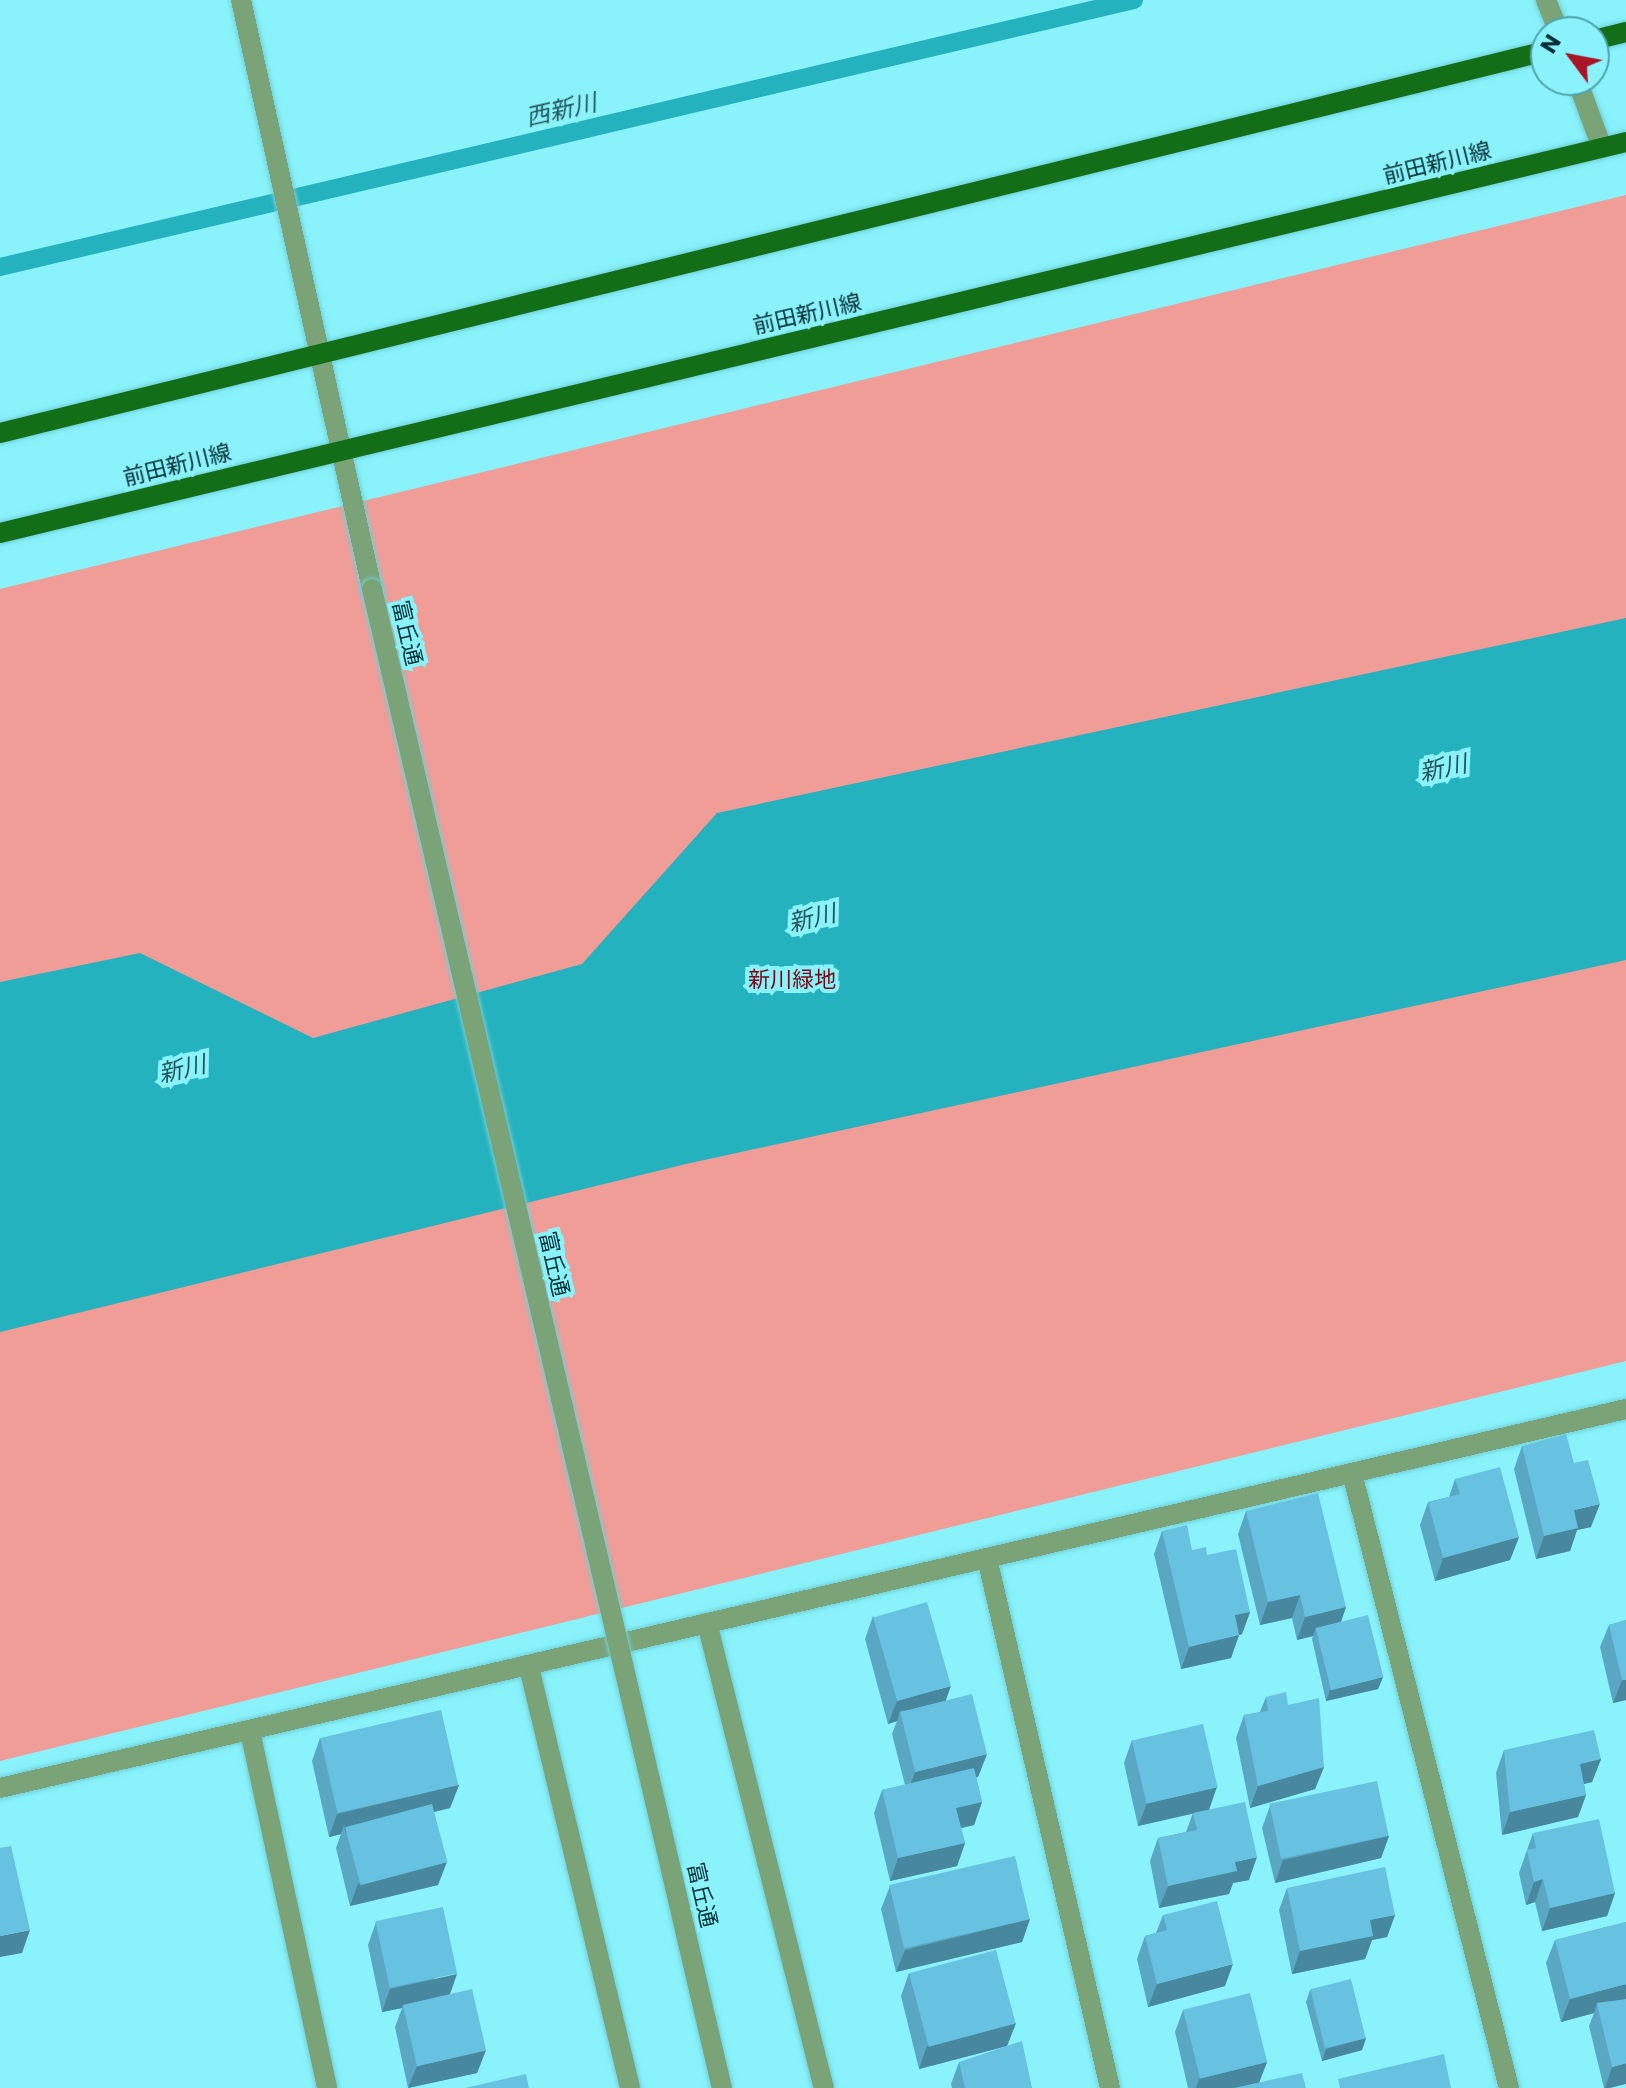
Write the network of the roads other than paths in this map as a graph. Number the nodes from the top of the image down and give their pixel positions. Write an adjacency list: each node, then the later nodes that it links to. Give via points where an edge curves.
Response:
1 (241, 0): 6 (street, 富丘通)
2 (1530, 55): 6 (main road)
3 (1583, 96): 5 (street)
4 (1626, 142): 5 (main road, 前田新川線)
5 (1602, 148): 8 (main road, 前田新川線)
6 (318, 351): 7 (main road); 8 (street, 富丘通)
7 (0, 433)
8 (339, 451): 9 (main road, 前田新川線); 19 (street, 富丘通, bridge)
9 (0, 533)
10 (1626, 1409): 11 (street)
11 (1352, 1473): 12 (street); 22 (street)
12 (987, 1558): 13 (street); 21 (street)
13 (707, 1623): 14 (street); 20 (street)
14 (529, 1667): 15 (street); 18 (street)
15 (250, 1731): 16 (street); 17 (street)
16 (0, 1788)
17 (327, 2088)
18 (630, 2088)
19 (722, 2088)
20 (824, 2088)
21 (1110, 2088)
22 (1509, 2088)

